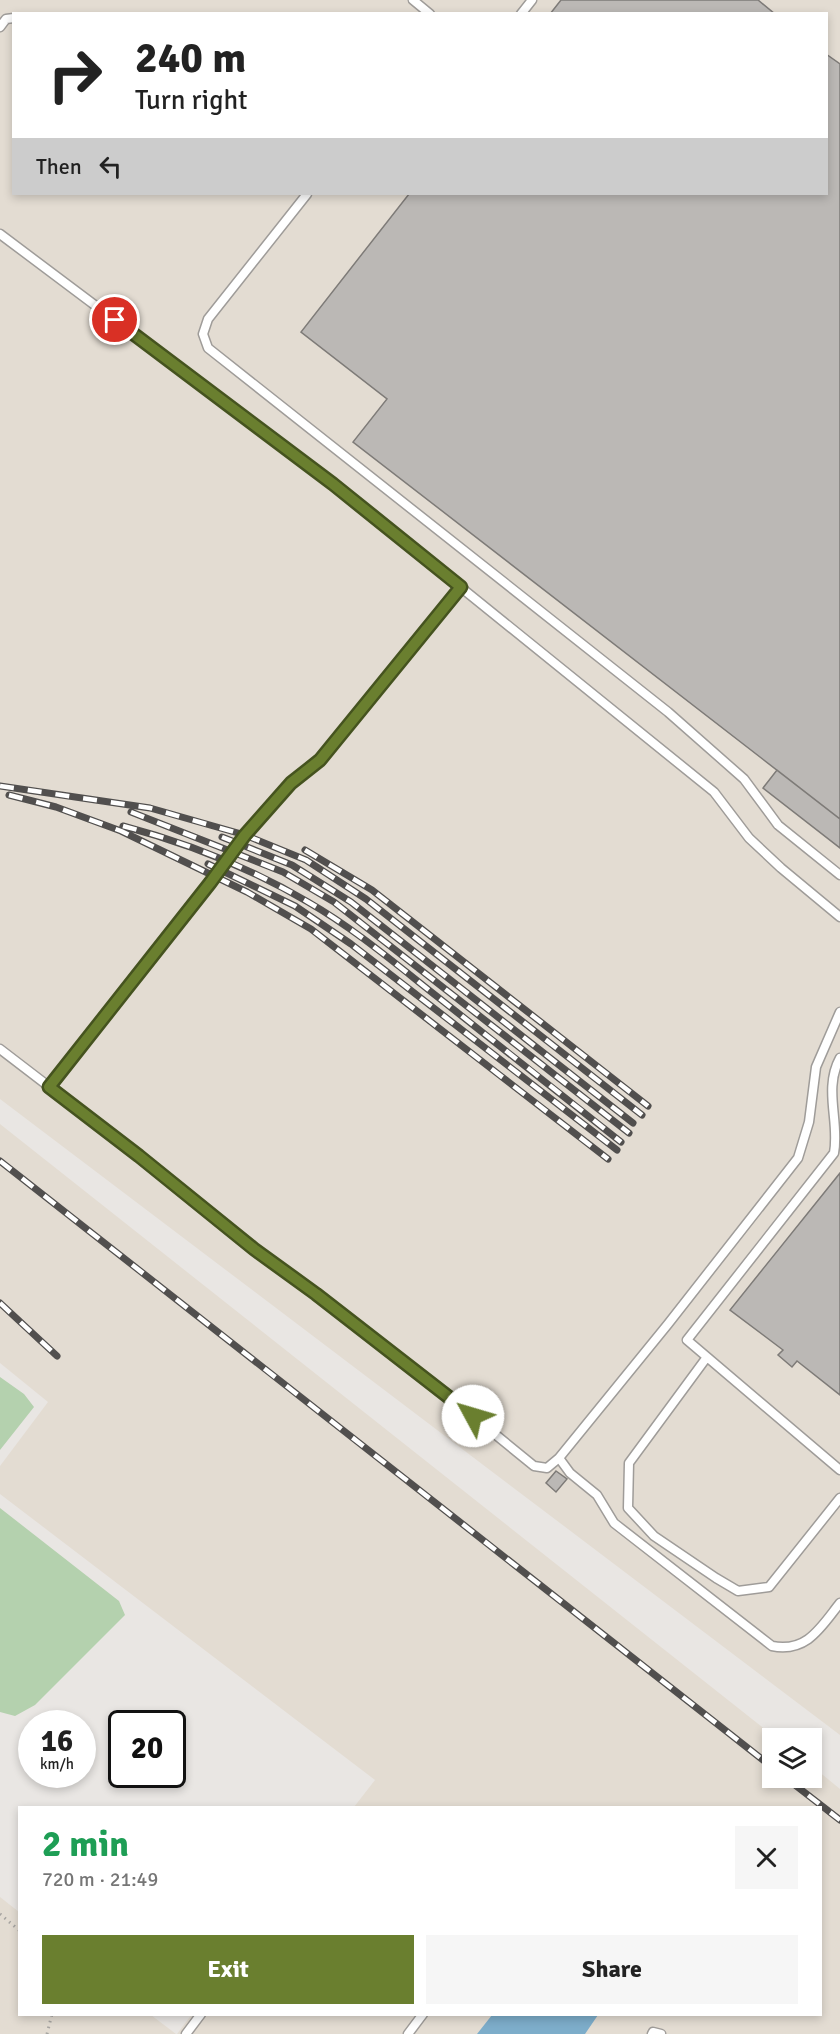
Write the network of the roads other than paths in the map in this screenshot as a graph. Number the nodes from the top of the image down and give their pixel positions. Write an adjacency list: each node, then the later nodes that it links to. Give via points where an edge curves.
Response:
1 (413, 0): 3 (lane)
2 (532, 0): 4 (lane)
3 (428, 12)
4 (523, 12)
5 (12, 18): 6 (lane)
6 (0, 27)
7 (306, 195): 10 (lane, via 208,319 203,334 208,348 668,712 744,778 778,825)
8 (0, 234): 9 (lane, via 333,484)
9 (461, 587): 11 (lane, via 714,792 749,838); 15 (lane, via 320,760 291,783 245,835)
10 (840, 875)
11 (840, 917)
12 (840, 1012): 17 (lane, via 816,1068 809,1122 798,1158)
13 (0, 1049): 15 (lane)
14 (840, 1058): 16 (lane, via 833,1087 838,1145 687,1340)
15 (49, 1087): 17 (lane, via 534,1466 547,1468)
16 (707, 1356): 18 (lane); 19 (lane, via 629,1463 628,1508 654,1536 738,1591 769,1587)
17 (559, 1458): 20 (lane, via 570,1473 597,1495 614,1523 772,1646 784,1649 808,1641)
18 (840, 1470)
19 (840, 1498)
20 (840, 1603)
21 (200, 2016): 23 (lane)
22 (422, 2016): 24 (lane)
23 (186, 2034)
24 (408, 2034)
25 (652, 2034): 26 (lane)
26 (661, 2034)

